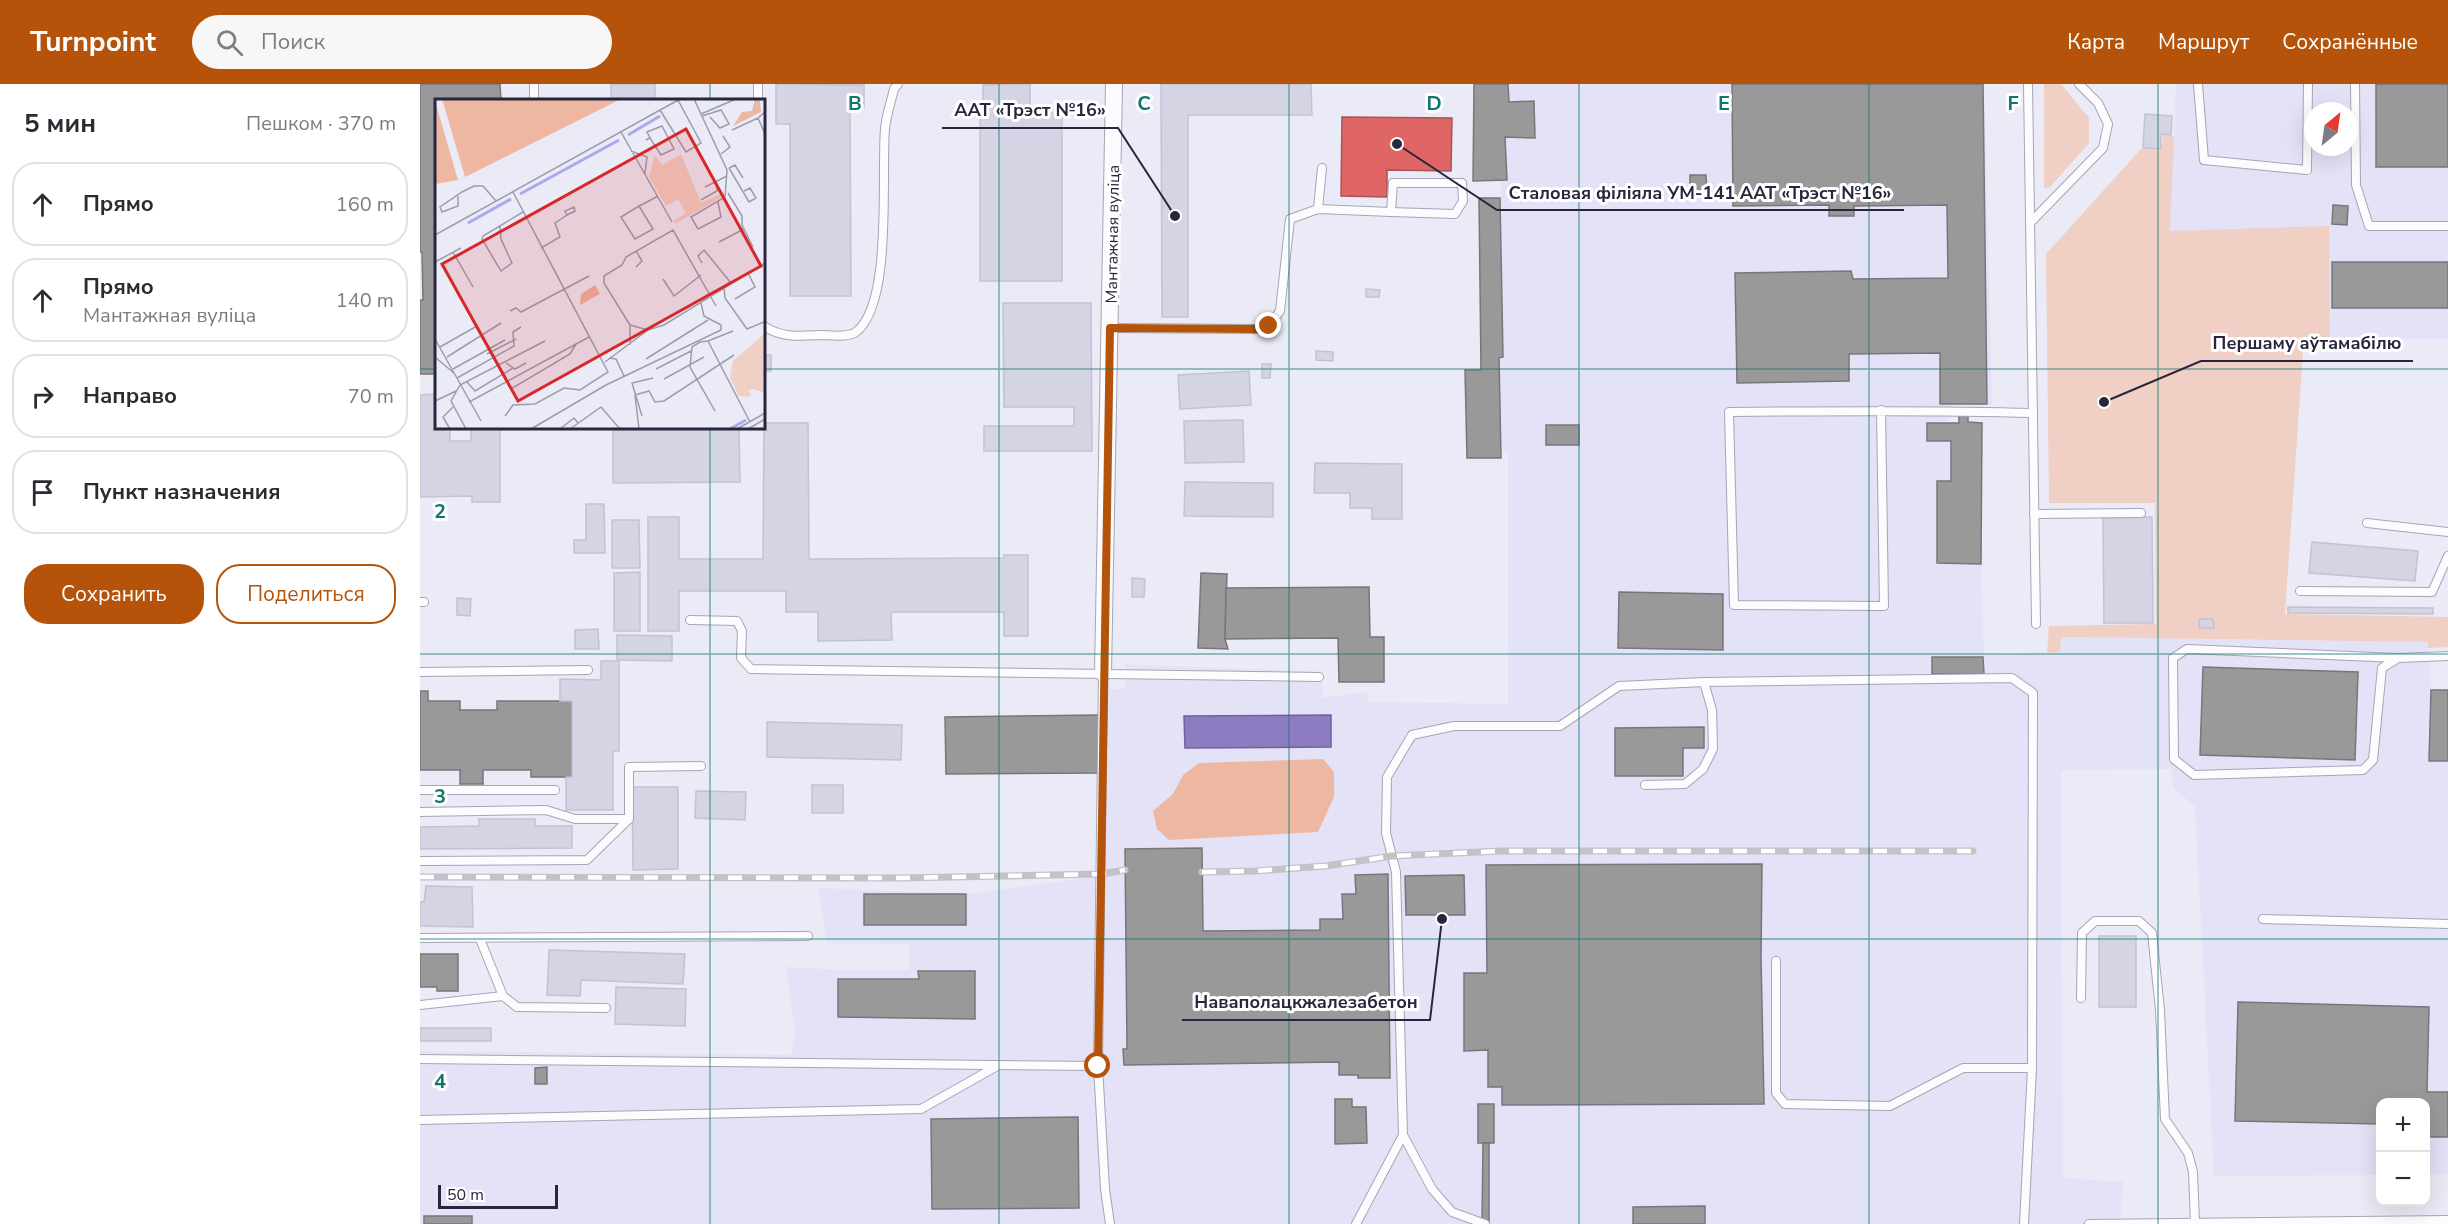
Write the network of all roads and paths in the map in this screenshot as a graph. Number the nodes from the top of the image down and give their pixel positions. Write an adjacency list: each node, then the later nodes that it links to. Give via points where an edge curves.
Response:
1 (898, 84): 13 (lane, via 885,127 884,236 874,299 865,324 853,334 794,336 774,333)
2 (1114, 84): 14 (street, Мантажная вуліца)
3 (2028, 84): 11 (lane)
4 (2079, 84): 11 (lane, via 2098,103 2108,124 2103,148)
5 (2198, 84): 6 (lane, via 2204,160 2307,170)
6 (2308, 84)
7 (2355, 84): 12 (lane, via 2356,185 2369,226)
8 (1322, 168): 9 (lane)
9 (1318, 209): 10 (lane); 14 (lane, via 1290,219 1280,311 1269,326)
10 (1390, 212): 10 (lane, via 1455,214 1463,201 1462,183 1392,183)
11 (2030, 223): 16 (lane)
12 (2448, 226)
13 (765, 327)
14 (1110, 328): 29 (street, Мантажная вуліца)
15 (1881, 410): 15 (lane, via 1729,412 1734,605 1884,606); 16 (lane)
16 (2033, 412): 18 (lane)
17 (2141, 513): 18 (lane)
18 (2034, 514): 24 (lane)
19 (2367, 523): 20 (lane)
20 (2448, 532)
21 (2448, 556): 22 (lane, via 2432,592)
22 (2300, 591)
23 (690, 620): 29 (lane, via 737,621 742,631 741,658 751,669)
24 (2036, 624)
25 (2448, 656): 26 (lane)
26 (2398, 658): 26 (lane, via 2382,668 2373,760 2363,770 2194,775 2174,759 2173,658 2187,649)
27 (588, 670): 28 (lane)
28 (420, 672)
29 (1103, 673): 30 (lane); 51 (lane)
30 (1318, 677)
31 (1704, 682): 33 (lane, via 1712,710 1713,749 1703,769 1685,784); 52 (lane, via 2012,678 2033,693); 54 (lane, via 1619,686 1560,726 1454,726 1412,735 1387,777 1386,833 1396,872)
32 (701, 766): 37 (lane, via 629,767)
33 (1645, 785)
34 (420, 790): 35 (lane)
35 (555, 790)
36 (420, 812): 37 (lane, via 546,810 575,819)
37 (629, 819): 38 (lane, via 587,860)
38 (420, 861)
39 (2263, 919): 40 (lane)
40 (2448, 924)
41 (808, 936): 43 (lane)
42 (420, 938): 43 (lane)
43 (480, 939): 45 (lane)
44 (1776, 961): 52 (lane, via 1776,1093 1785,1104 1890,1106 1963,1068)
45 (502, 996): 47 (lane); 48 (lane, via 517,1007)
46 (2081, 998): 56 (lane, via 2082,933 2095,921 2139,921 2152,933 2165,1119 2188,1153 2193,1172)
47 (420, 1005)
48 (606, 1008)
49 (420, 1059): 50 (lane)
50 (1001, 1064): 51 (lane); 53 (lane, via 921,1109)
51 (1098, 1066): 59 (lane)
52 (2032, 1068): 62 (lane)
53 (420, 1120)
54 (1403, 1134): 60 (lane); 61 (lane, via 1432,1189 1452,1212)
55 (2448, 1220): 58 (lane)
56 (2195, 1222): 57 (lane); 58 (lane)
57 (2138, 1223): 63 (lane)
58 (2341, 1223)
59 (1110, 1224)
60 (1356, 1224)
61 (1485, 1224)
62 (2024, 1224)
63 (2089, 1224)

